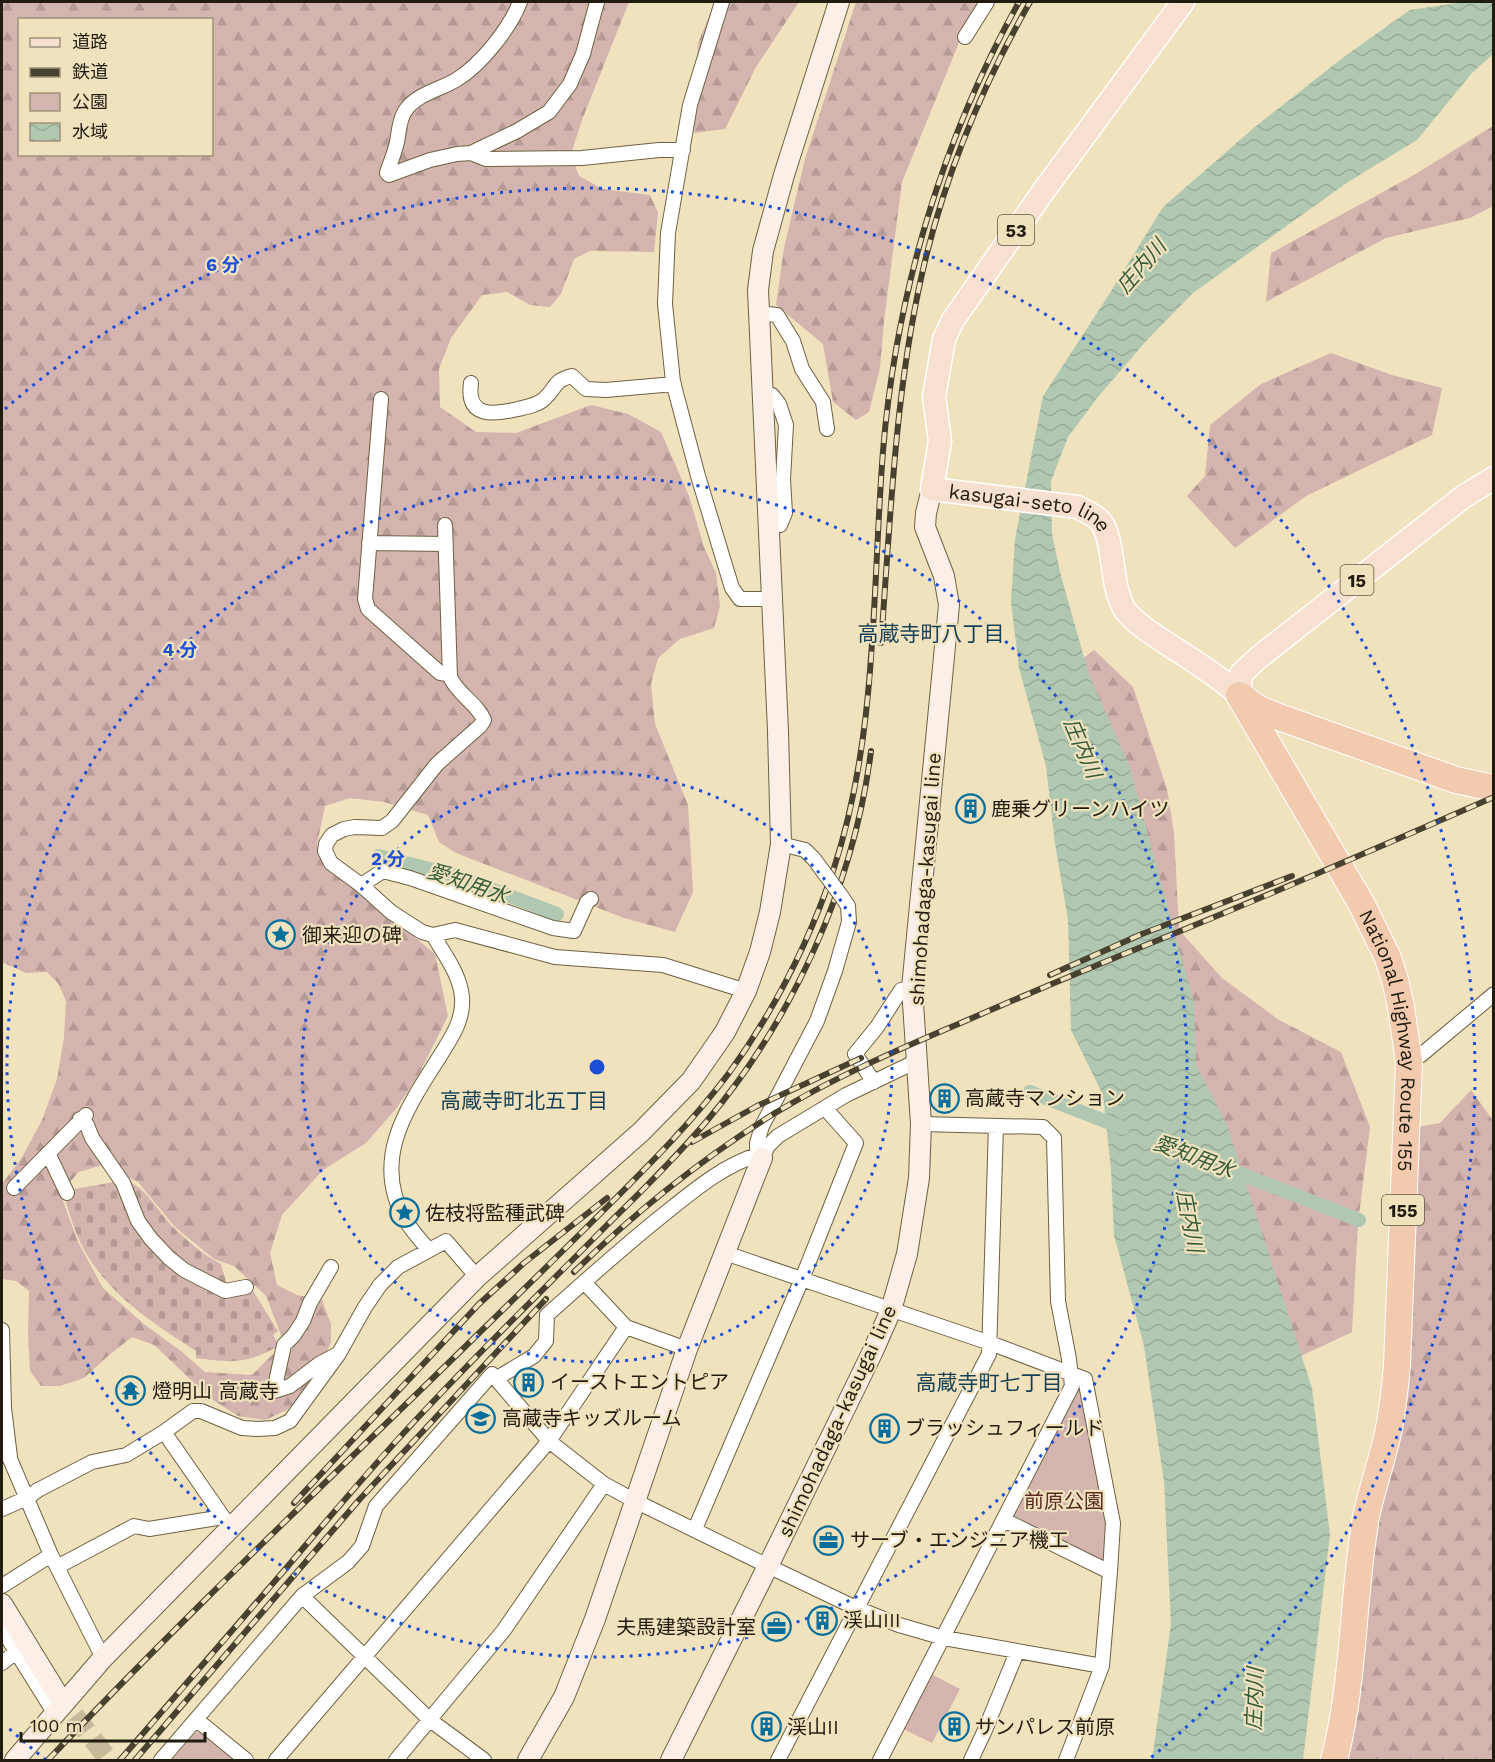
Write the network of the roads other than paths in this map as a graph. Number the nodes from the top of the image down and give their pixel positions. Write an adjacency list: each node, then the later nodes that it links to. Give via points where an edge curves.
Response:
1 (520, 2): 9 (street, via 496,41 473,66 457,79 412,102 403,112 387,173)
2 (597, 2): 9 (street, via 584,54 570,84 549,112)
3 (722, 2): 8 (street, via 690,105)
4 (839, 2): 10 (street, via 763,251)
5 (987, 2): 7 (street)
6 (1183, 2): 16 (main road, kasugai-seto line / 53, via 953,320 944,339 934,398 940,441)
7 (965, 37)
8 (683, 150): 9 (street, via 582,158 486,159); 12 (street, via 667,249 665,304)
9 (471, 153)
10 (759, 313): 14 (street, via 777,315 793,340 802,369 823,402); 20 (street)
11 (471, 383): 12 (street, via 469,394 473,404 487,413 531,406 544,399 561,379 572,376 586,389)
12 (674, 384): 20 (street, via 732,588 740,599)
13 (381, 399): 18 (street)
14 (827, 429)
15 (1494, 478): 22 (main road, 15, via 1463,497 1258,658 1241,674)
16 (932, 489): 22 (main road, kasugai-seto line, via 1077,507 1101,522 1125,609 1139,625); 28 (street, shimohadaga-kasugai line, via 925,527 944,576 949,605)
17 (445, 525): 19 (street)
18 (369, 543): 19 (street); 21 (street, via 365,600 368,609 440,673)
19 (446, 544): 21 (street)
20 (772, 599): 24 (street)
21 (450, 675): 25 (street, via 455,688 480,712 483,720 437,764 392,821 382,828 355,827 332,835 325,851 331,863)
22 (1239, 694): 23 (highway, via 1276,716 1456,780); 32 (highway, National Highway Route 155 / 155, via 1389,958)
23 (1487, 782)
24 (781, 844): 29 (street, via 770,912); 38 (street, bridge, via 805,850 814,859 848,906 849,922 817,1021 762,1126 757,1143)
25 (361, 885): 26 (street, via 383,872 553,928 574,931); 27 (street, via 391,912)
26 (591, 898)
27 (433, 935): 29 (street, via 455,930 543,955 663,966); 41 (street, via 460,986 462,1012 449,1042 402,1120 395,1138 392,1171 399,1208)
28 (912, 988): 31 (street, shimohadaga-kasugai line); 33 (street, via 901,990 855,1054)
29 (746, 991): 44 (street, via 725,1032 691,1081 641,1132)
30 (1494, 994): 32 (street)
31 (917, 1061): 33 (street); 35 (street, shimohadaga-kasugai line)
32 (1409, 1062): 98 (highway, National Highway Route 155 / 155, via 1395,1393 1367,1516 1346,1702)
33 (874, 1082): 34 (street)
34 (825, 1108): 38 (street, via 778,1136); 45 (street, via 856,1143)
35 (921, 1124): 36 (street); 48 (street, shimohadaga-kasugai line, via 914,1216)
36 (996, 1126): 51 (street); 54 (street, via 1043,1127 1054,1138 1058,1302)
37 (48, 1153): 39 (street); 40 (street); 47 (street, via 83,1117 92,1138 123,1183 138,1221 169,1258 225,1291)
38 (759, 1156): 42 (street); 46 (street, via 734,1163 686,1197)
39 (14, 1188)
40 (67, 1193)
41 (429, 1250): 44 (street, via 446,1241); 53 (street, via 398,1267 380,1285)
42 (724, 1253): 45 (street); 52 (street)
43 (331, 1268): 53 (street, via 294,1335 280,1340 274,1391 290,1386 334,1354)
44 (477, 1277): 65 (street)
45 (802, 1279): 48 (street); 66 (street)
46 (584, 1282): 49 (street); 55 (street, via 547,1315 546,1341 534,1356)
47 (246, 1287)
48 (891, 1310): 51 (street); 68 (street, shimohadaga-kasugai line)
49 (626, 1327): 52 (street); 57 (street)
50 (2, 1330): 59 (street)
51 (990, 1343): 54 (street); 73 (street, via 989,1354)
52 (687, 1349): 62 (street)
53 (338, 1355): 56 (street, via 290,1421 275,1428 242,1428 193,1411)
54 (1071, 1373): 64 (street, via 1072,1386); 69 (street, via 1085,1379 1113,1523)
55 (497, 1378): 57 (street); 71 (street, via 492,1374 376,1506 362,1546 348,1562)
56 (164, 1432): 61 (street, via 126,1455 92,1462); 65 (street)
57 (549, 1441): 60 (street); 78 (street)
58 (2, 1446): 59 (street)
59 (10, 1460): 61 (street)
60 (604, 1484): 62 (street); 85 (street, via 504,1630)
61 (27, 1498): 63 (street); 67 (street)
62 (635, 1501): 66 (street); 92 (street, via 564,1697)
63 (2, 1509)
64 (1004, 1520): 69 (street); 75 (street)
65 (226, 1521): 67 (street, via 217,1518 149,1529 134,1526); 79 (street)
66 (694, 1529): 68 (street)
67 (54, 1561): 70 (street); 79 (street)
68 (768, 1566): 73 (street); 93 (street, shimohadaga-kasugai line)
69 (1110, 1572): 81 (street)
70 (2, 1586)
71 (302, 1596): 78 (street); 84 (street)
72 (2, 1604): 82 (street)
73 (856, 1608): 75 (street); 94 (street)
74 (2, 1629): 76 (street)
75 (944, 1638): 77 (street); 95 (street)
76 (16, 1652): 80 (street); 83 (street)
77 (1017, 1652): 81 (street); 96 (street)
78 (365, 1656): 85 (street); 89 (street)
79 (103, 1658): 83 (street)
80 (2, 1663)
81 (1102, 1666): 97 (street)
82 (56, 1692)
83 (55, 1714): 86 (street)
84 (197, 1719): 87 (street); 88 (street)
85 (430, 1720): 90 (street); 91 (street)
86 (15, 1761)
87 (161, 1761)
88 (246, 1761)
89 (276, 1761)
90 (396, 1761)
91 (484, 1761)
92 (528, 1761)
93 (671, 1761)
94 (778, 1761)
95 (880, 1761)
96 (971, 1761)
97 (1066, 1761)
98 (1334, 1761)

